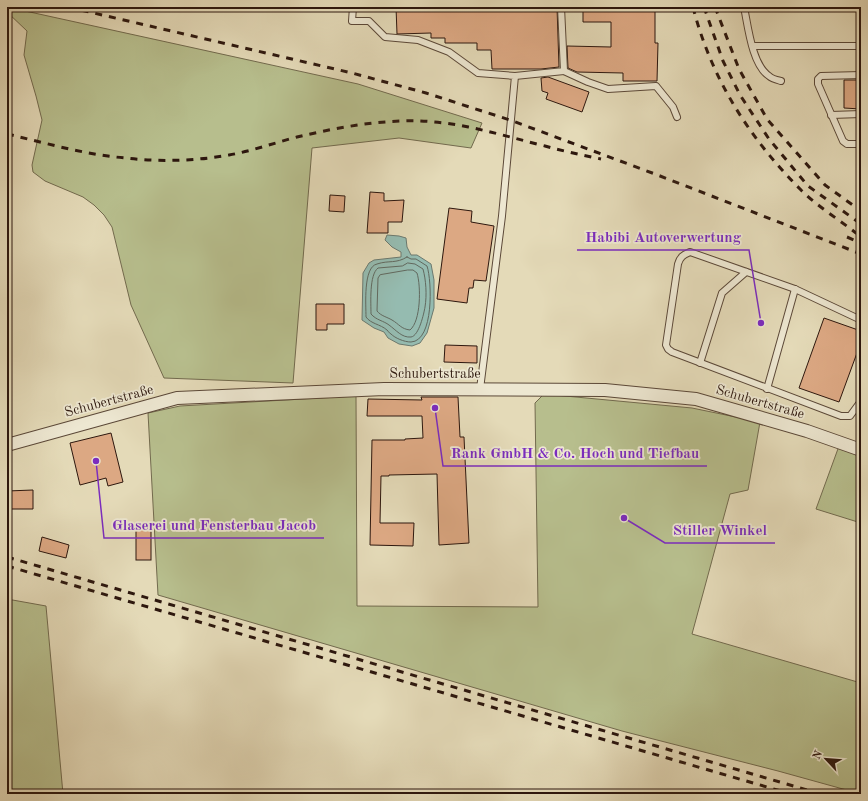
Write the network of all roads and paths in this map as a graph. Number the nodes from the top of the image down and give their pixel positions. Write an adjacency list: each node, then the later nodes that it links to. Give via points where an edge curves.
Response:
1 (352, 7): 7 (lane, via 352,21 369,21 385,37 424,42 449,52 478,73)
2 (561, 7): 6 (lane)
3 (744, 7): 4 (lane)
4 (753, 46): 5 (lane); 9 (lane, via 763,71 769,77)
5 (861, 46)
6 (564, 71): 7 (lane); 12 (lane, via 608,88 656,86 674,107)
7 (515, 76): 18 (lane, via 502,216)
8 (861, 76): 11 (lane, via 821,76 818,79)
9 (781, 81)
10 (861, 114): 11 (lane)
11 (831, 115): 13 (lane, via 847,144)
12 (677, 117)
13 (861, 144)
14 (746, 272): 15 (lane); 17 (lane, via 722,294); 17 (lane, via 690,252 680,257 666,345 672,352)
15 (794, 289): 16 (lane); 19 (lane)
16 (861, 320)
17 (700, 363): 19 (lane)
18 (480, 389): 21 (street, Schubertstraße, via 384,389 177,398); 22 (street, Schubertstraße, via 605,390 696,399 807,431)
19 (767, 389): 20 (lane, via 841,416 850,416)
20 (861, 401)
21 (7, 445)
22 (861, 450)

